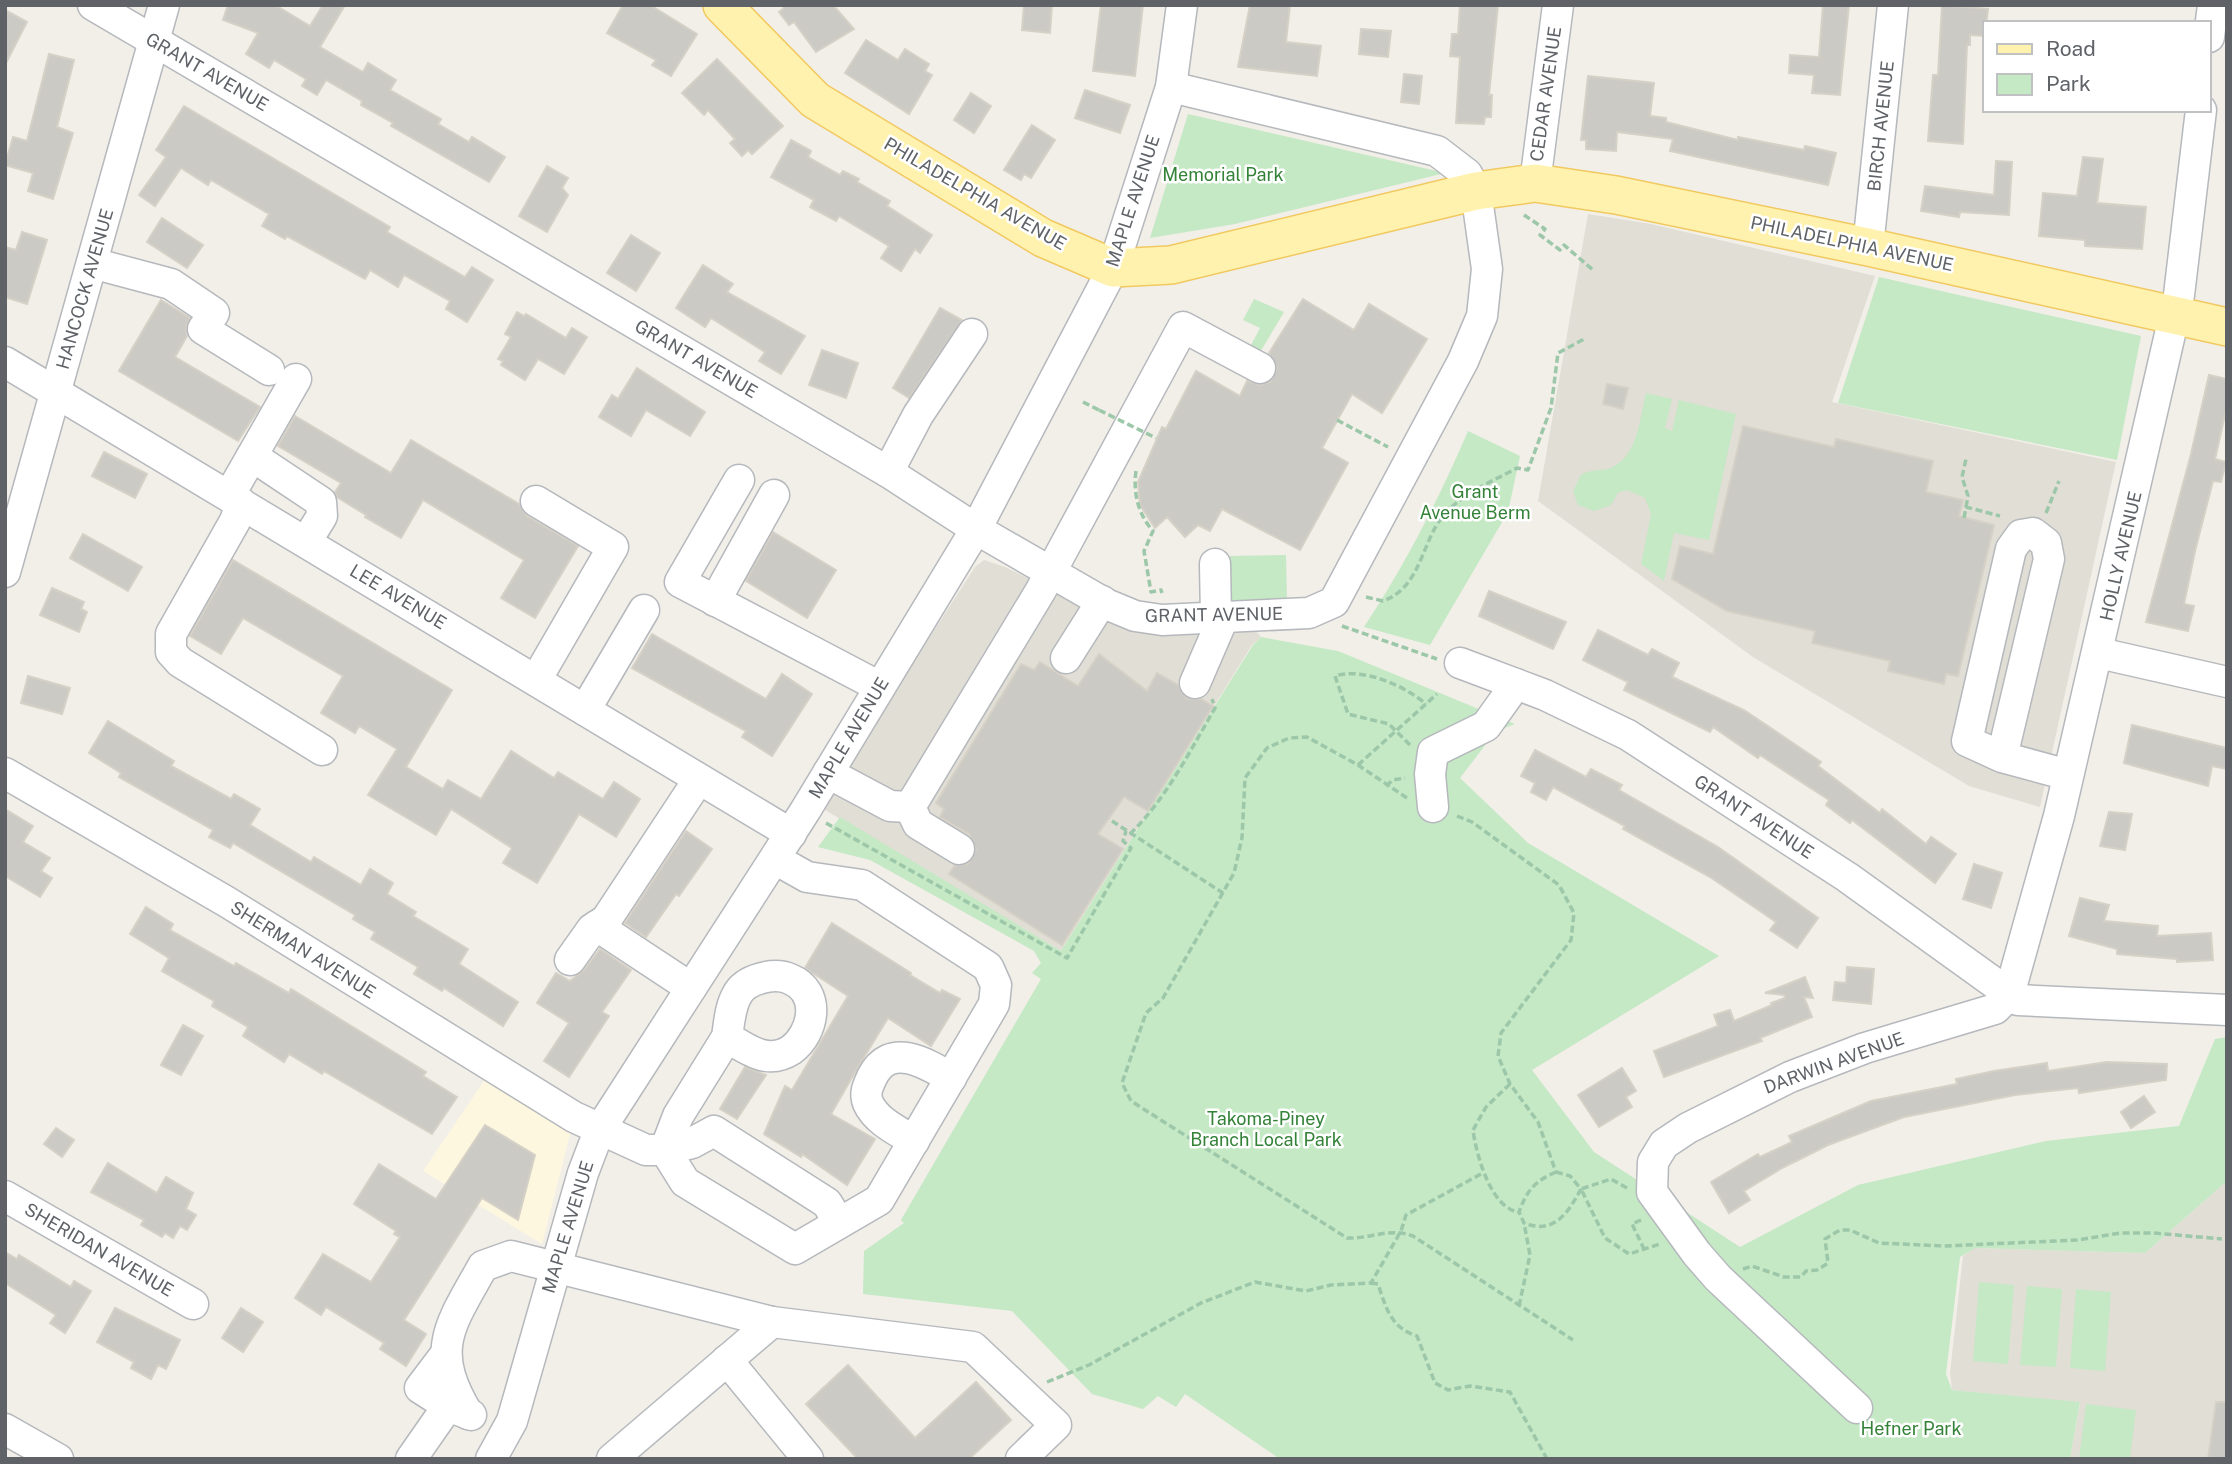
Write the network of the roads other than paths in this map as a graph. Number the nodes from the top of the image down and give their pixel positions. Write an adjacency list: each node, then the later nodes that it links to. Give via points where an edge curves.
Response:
1 (93, 5): 7 (street, GRANT AVENUE)
2 (164, 5): 7 (street, HANCOCK AVENUE)
3 (722, 5): 14 (main road, PHILADELPHIA AVENUE, via 815,100 1043,237)
4 (1182, 5): 8 (street, MAPLE AVENUE)
5 (1558, 5): 11 (street, CEDAR AVENUE)
6 (1893, 5): 12 (street, BIRCH AVENUE)
7 (153, 40): 13 (street, HANCOCK AVENUE); 22 (street, GRANT AVENUE)
8 (1171, 87): 10 (street, via 1437,151 1467,174); 14 (street, MAPLE AVENUE)
9 (2201, 112): 15 (street, HOLLY AVENUE)
10 (1476, 191): 11 (main road, PHILADELPHIA AVENUE); 14 (main road, PHILADELPHIA AVENUE, via 1171,265); 35 (street, GRANT AVENUE, via 1488,269 1482,316 1463,361 1334,602 1309,613)
11 (1531, 200): 12 (main road, PHILADELPHIA AVENUE, via 1616,195)
12 (1868, 247): 15 (main road, PHILADELPHIA AVENUE)
13 (92, 263): 20 (street, HANCOCK AVENUE); 21 (street, via 171,284 214,313 203,330 282,374)
14 (1112, 268): 27 (street, MAPLE AVENUE)
15 (2175, 314): 16 (main road, PHILADELPHIA AVENUE); 36 (street, HOLLY AVENUE)
16 (2227, 327)
17 (972, 334): 22 (street, via 918,415)
18 (5, 362): 20 (street, LEE AVENUE)
19 (1260, 368): 31 (street, via 1183,327)
20 (57, 391): 25 (street, LEE AVENUE); 30 (street, HANCOCK AVENUE)
21 (252, 456): 25 (street); 28 (street, via 321,502 322,516)
22 (888, 472): 27 (street, GRANT AVENUE)
23 (739, 480): 32 (street, via 680,582)
24 (774, 495): 32 (street)
25 (235, 499): 28 (street, LEE AVENUE); 45 (street, via 234,521 171,635 172,652 180,662)
26 (536, 501): 40 (street, via 613,547)
27 (976, 529): 31 (street, GRANT AVENUE); 43 (street, MAPLE AVENUE)
28 (306, 542): 40 (street, LEE AVENUE)
29 (1215, 564): 35 (street)
30 (5, 572)
31 (1059, 577): 33 (street, GRANT AVENUE); 51 (street, via 1041,590)
32 (715, 601): 43 (street)
33 (1102, 601): 35 (street, GRANT AVENUE, via 1135,616 1162,620); 37 (street)
34 (644, 610): 44 (street)
35 (1220, 617): 39 (street)
36 (2099, 653): 41 (street); 49 (street, HOLLY AVENUE)
37 (1066, 658)
38 (1460, 663): 42 (street, GRANT AVENUE)
39 (1198, 675)
40 (536, 680): 44 (street, LEE AVENUE)
41 (2227, 682)
42 (1516, 684): 52 (street, via 1486,726 1433,752); 59 (street, GRANT AVENUE, via 1628,735 1847,877)
43 (880, 687): 48 (street, MAPLE AVENUE)
44 (585, 710): 50 (street, LEE AVENUE)
45 (322, 750)
46 (2002, 757): 46 (street, via 2049,559 2046,543 2033,533 2021,535 2011,549 1968,741); 49 (street)
47 (5, 773): 63 (street, SHERMAN AVENUE, via 227,902 527,1090)
48 (828, 773): 51 (street, via 890,806); 53 (street, MAPLE AVENUE)
49 (2068, 775): 59 (street, HOLLY AVENUE)
50 (699, 779): 53 (street, LEE AVENUE); 56 (street, via 606,920)
51 (910, 807): 54 (street, via 918,824)
52 (1433, 807)
53 (791, 834): 55 (street, MAPLE AVENUE)
54 (959, 849)
55 (775, 859): 58 (street, MAPLE AVENUE); 62 (street, via 807,877 862,885 988,967 996,985 994,1004)
56 (597, 926): 57 (street); 58 (street)
57 (570, 960)
58 (691, 988): 63 (street, MAPLE AVENUE)
59 (2009, 995): 60 (street, GRANT AVENUE, via 2029,1001); 72 (street, DARWIN AVENUE, via 1995,1009 1813,1067 1716,1112 1664,1144 1653,1161 1652,1192 1692,1247 1725,1285)
60 (2227, 1010)
61 (727, 1037): 65 (street, via 678,1116)
62 (951, 1079): 64 (street); 64 (street, via 907,1057 894,1056 876,1069 866,1090 868,1103 886,1124)
63 (599, 1130): 65 (street, SHERMAN AVENUE, via 646,1150); 68 (street, MAPLE AVENUE)
64 (914, 1141): 67 (street, via 879,1200)
65 (665, 1150): 67 (street, via 714,1131 827,1203); 67 (street, via 685,1182 795,1249)
66 (5, 1196): 69 (street, SHERIDAN AVENUE)
67 (839, 1223)
68 (556, 1267): 70 (street); 73 (street, via 511,1256 483,1266 455,1315 444,1355); 74 (street, MAPLE AVENUE)
69 (193, 1304)
70 (772, 1322): 71 (street); 81 (street, via 973,1347 1056,1425)
71 (727, 1360): 79 (street); 80 (street)
72 (1857, 1408)
73 (458, 1410): 74 (street); 77 (street)
74 (507, 1430): 78 (street, MAPLE AVENUE)
75 (17, 1443): 76 (street)
76 (58, 1459)
77 (411, 1459)
78 (491, 1459)
79 (612, 1459)
80 (808, 1459)
81 (1021, 1459)

